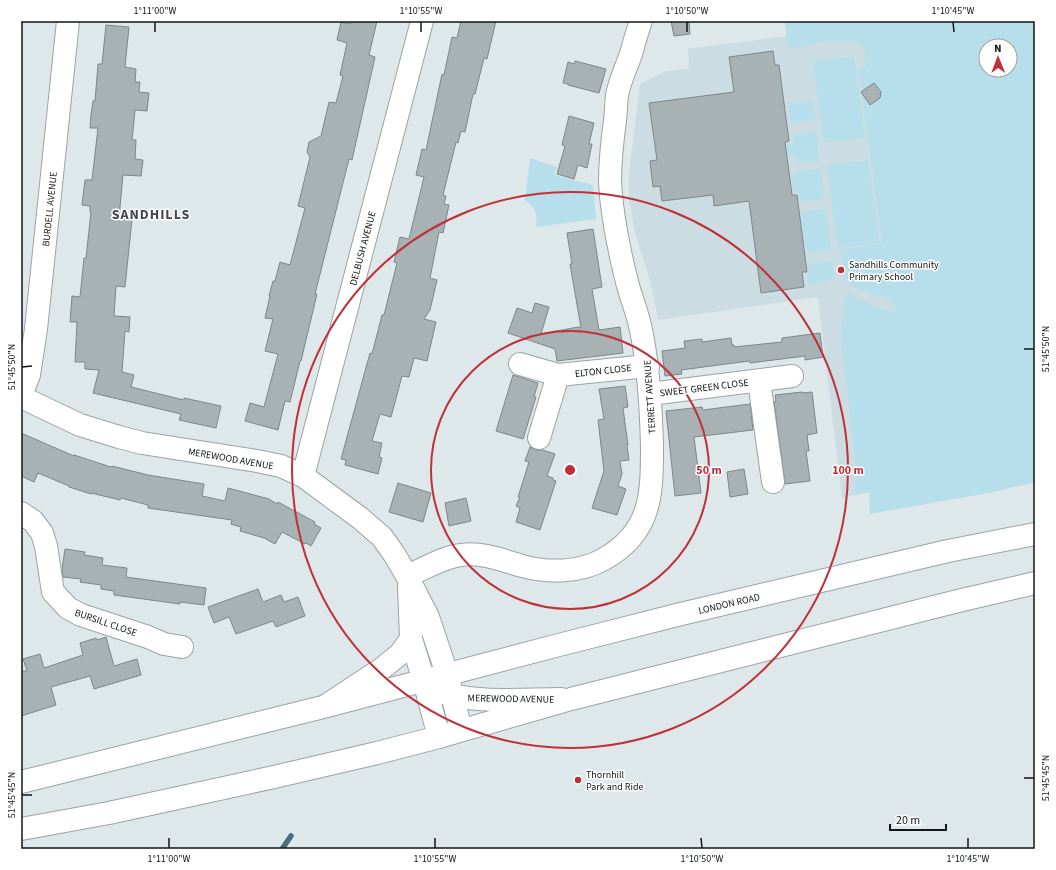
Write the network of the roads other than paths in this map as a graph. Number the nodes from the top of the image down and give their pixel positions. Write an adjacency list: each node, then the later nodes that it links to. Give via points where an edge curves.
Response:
1 (68, 21): 10 (main road, BURDELL AVENUE, via 36,329 29,375)
2 (422, 21): 12 (main road, DELBUSH AVENUE)
3 (641, 21): 5 (main road, TERRETT AVENUE, via 617,95 610,183 616,236 638,315)
4 (520, 364): 6 (main road, ELTON CLOSE)
5 (648, 366): 6 (main road, ELTON CLOSE); 9 (main road, TERRETT AVENUE)
6 (558, 375): 11 (main road)
7 (792, 376): 8 (main road, SWEET GREEN CLOSE)
8 (759, 380): 9 (main road, SWEET GREEN CLOSE); 13 (main road, SWEET GREEN CLOSE)
9 (650, 394): 16 (main road, TERRETT AVENUE, via 652,476 649,504 629,541 617,550 590,566 558,570 523,566 490,556 461,555)
10 (21, 396): 12 (main road, MEREWOOD AVENUE, via 99,432 142,443 281,466)
11 (539, 438)
12 (303, 476): 16 (main road, MEREWOOD AVENUE, via 382,537)
13 (773, 482)
14 (21, 513): 19 (main road, BURSILL CLOSE, via 33,521 42,533 53,592 68,608 164,644)
15 (1035, 534): 21 (main road, LONDON ROAD, via 948,551 681,614)
16 (407, 576): 18 (main road, MEREWOOD AVENUE); 21 (main road, MEREWOOD AVENUE, via 428,617)
17 (1035, 583): 22 (main road)
18 (411, 639): 20 (main road, MEREWOOD AVENUE); 23 (main road, via 400,654 380,670)
19 (182, 647)
20 (424, 681): 21 (main road, LONDON ROAD); 23 (main road, LONDON ROAD); 25 (main road, MEREWOOD AVENUE)
21 (449, 685): 22 (main road, MEREWOOD AVENUE, via 464,697); 24 (main road, MEREWOOD AVENUE)
22 (571, 699): 24 (main road)
23 (323, 708): 26 (main road, LONDON ROAD)
24 (461, 730): 25 (main road)
25 (439, 737): 27 (main road, via 184,797)
26 (21, 782)
27 (21, 829)

